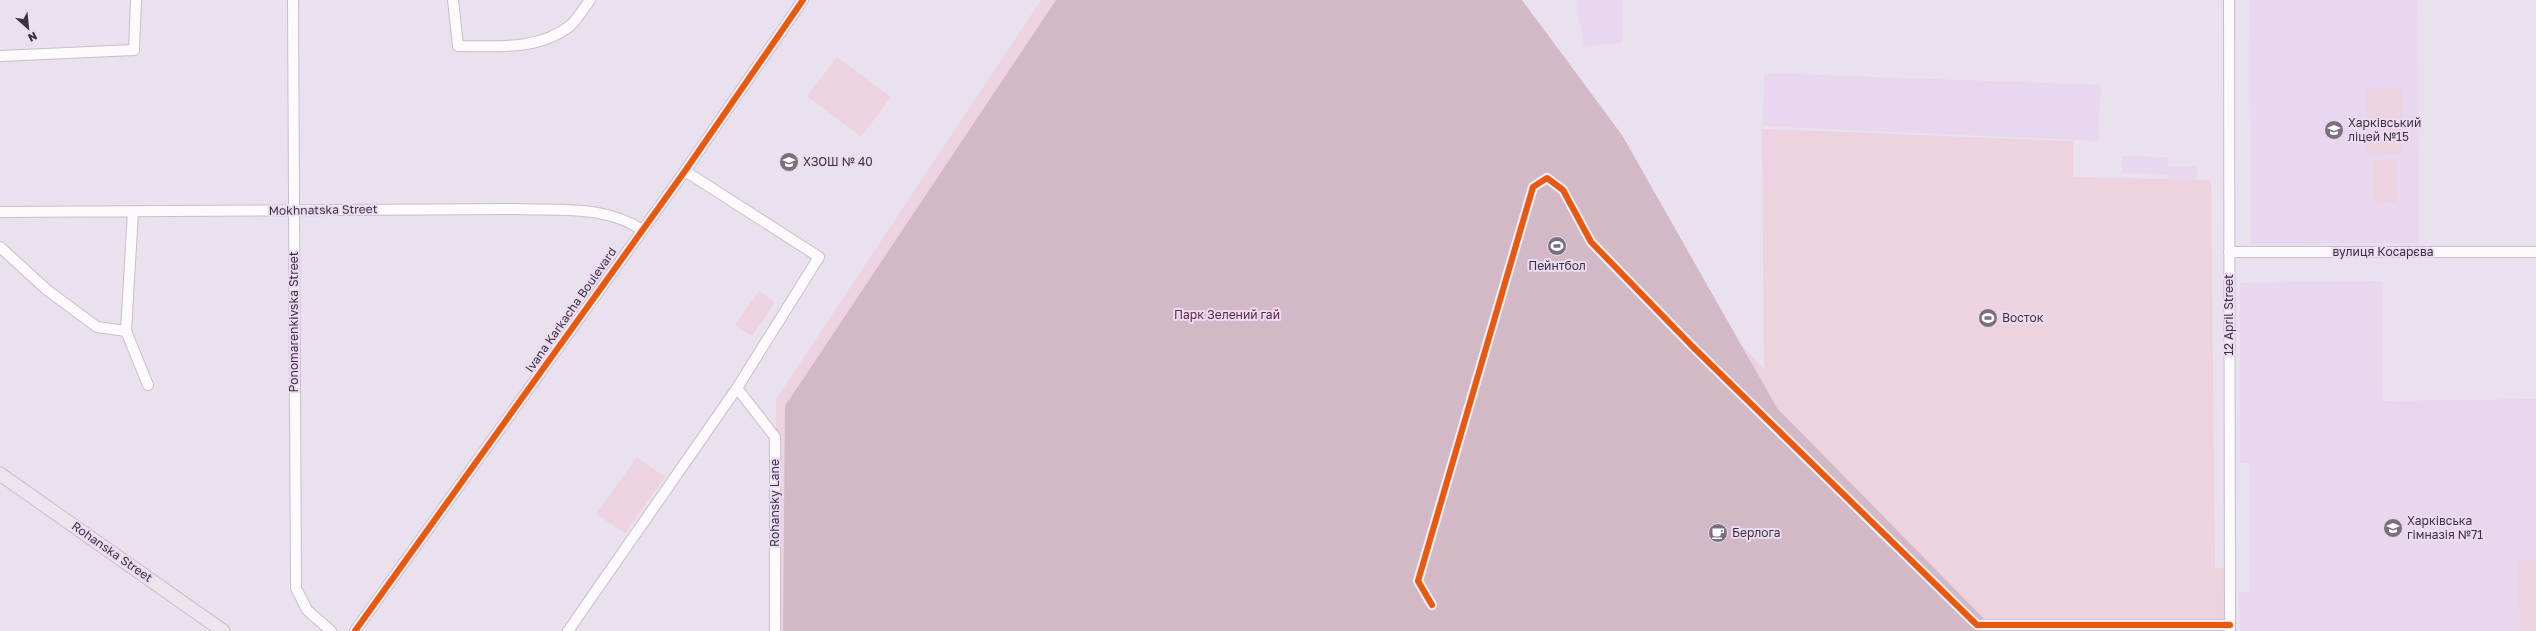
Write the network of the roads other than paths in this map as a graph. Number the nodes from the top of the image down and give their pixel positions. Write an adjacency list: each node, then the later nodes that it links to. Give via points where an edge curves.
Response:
1 (136, 0): 7 (street, via 134,50)
2 (293, 0): 9 (street, Ponomarenkivska Street)
3 (453, 0): 4 (street, via 458,46 504,46 543,42 571,24)
4 (590, 0)
5 (803, 0): 8 (street, Ivana Karkacha Boulevard)
6 (2229, 0): 14 (street, 12 April Street)
7 (0, 56)
8 (685, 171): 12 (street, Ivana Karkacha Boulevard); 18 (street, via 819,257)
9 (294, 211): 11 (street, Mokhnatska Street); 12 (street, Mokhnatska Street, via 517,209 601,212 626,219); 23 (street, Ponomarenkivska Street, via 296,588 307,610)
10 (0, 212): 11 (street, Mokhnatska Street)
11 (133, 212): 16 (street)
12 (642, 230): 24 (street, Ivana Karkacha Boulevard)
13 (0, 247): 16 (street, via 47,290 97,327)
14 (2229, 252): 15 (street, вулиця Косарєва); 21 (street, 12 April Street)
15 (2536, 252)
16 (126, 331): 17 (street)
17 (148, 385)
18 (737, 388): 25 (street); 26 (street, Rohansky Lane, via 775,436)
19 (0, 474): 22 (main road, Rohanska Street)
20 (1432, 605): 21 (street, via 1418,581 1534,187 1548,178 1563,190 1597,247 1693,347 1977,625)
21 (2230, 628)
22 (223, 631)
23 (331, 631)
24 (356, 631)
25 (568, 631)
26 (775, 631)

